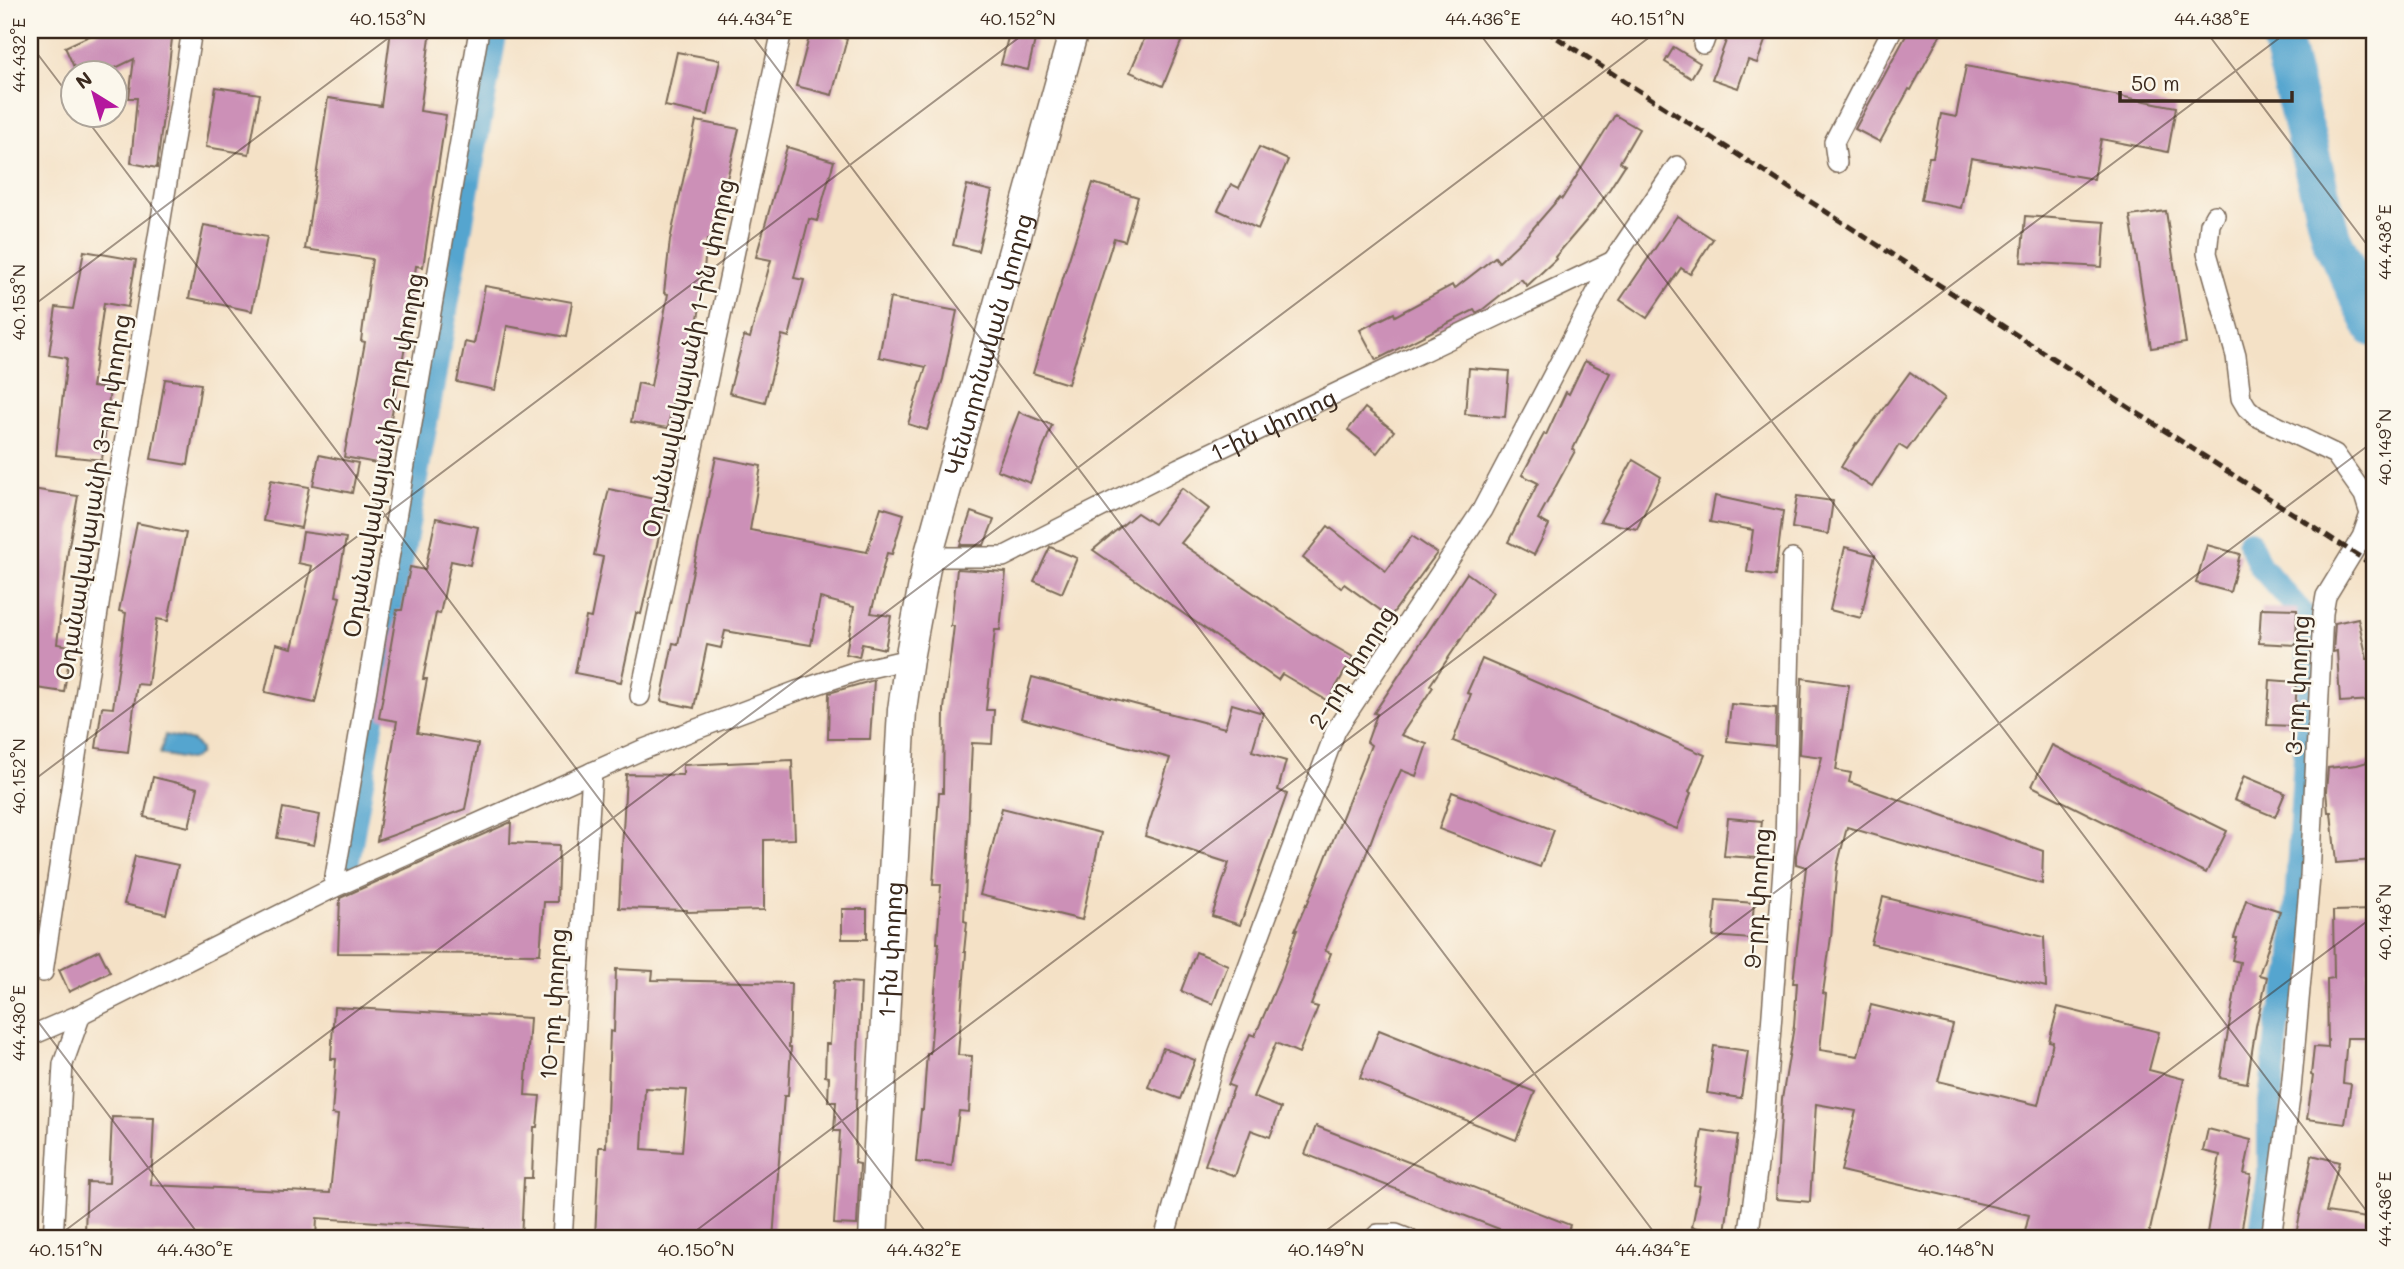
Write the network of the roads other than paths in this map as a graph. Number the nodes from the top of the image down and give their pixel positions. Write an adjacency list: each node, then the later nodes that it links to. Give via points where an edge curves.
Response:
1 (192, 30): 16 (street, Օդանավակայանի 3-րդ փողոց)
2 (479, 30): 15 (street, Օդանավակայանի 2-րդ փողոց)
3 (782, 30): 13 (street, Օդանավակայանի 1-ին փողոց)
4 (1074, 30): 10 (main road, Կենտրոնական փողոց)
5 (1892, 30): 6 (street, via 1835,142)
6 (1837, 163)
7 (1677, 166): 9 (street, 2-րդ փողոց)
8 (2215, 215): 26 (street, 3-րդ փողոց, via 2207,253 2236,356 2241,398 2256,416 2335,454 2364,495 2370,514 2362,537 2326,596 2323,613 2310,877 2291,1090)
9 (1613, 261): 10 (street, 1-ին փողոց, via 1003,557); 22 (street, 2-րդ փողոց, via 1482,510 1336,730 1218,1046)
10 (928, 558): 12 (main road, Կենտրոնական փողոց)
11 (1792, 559): 25 (street, 9-րդ փողոց, via 1785,842 1764,1120)
12 (909, 659): 14 (street, via 797,691); 21 (main road, 1-ին փողոց, via 901,724)
13 (640, 696)
14 (592, 772): 15 (street); 20 (street, 10-րդ փողոց)
15 (333, 888): 17 (street)
16 (43, 972)
17 (81, 1014): 18 (street); 19 (street, via 63,1064)
18 (30, 1036)
19 (53, 1239)
20 (562, 1239)
21 (873, 1239)
22 (1164, 1239)
23 (1373, 1239): 24 (street, via 1378,1234)
24 (1409, 1239)
25 (1748, 1239)
26 (2271, 1239)

